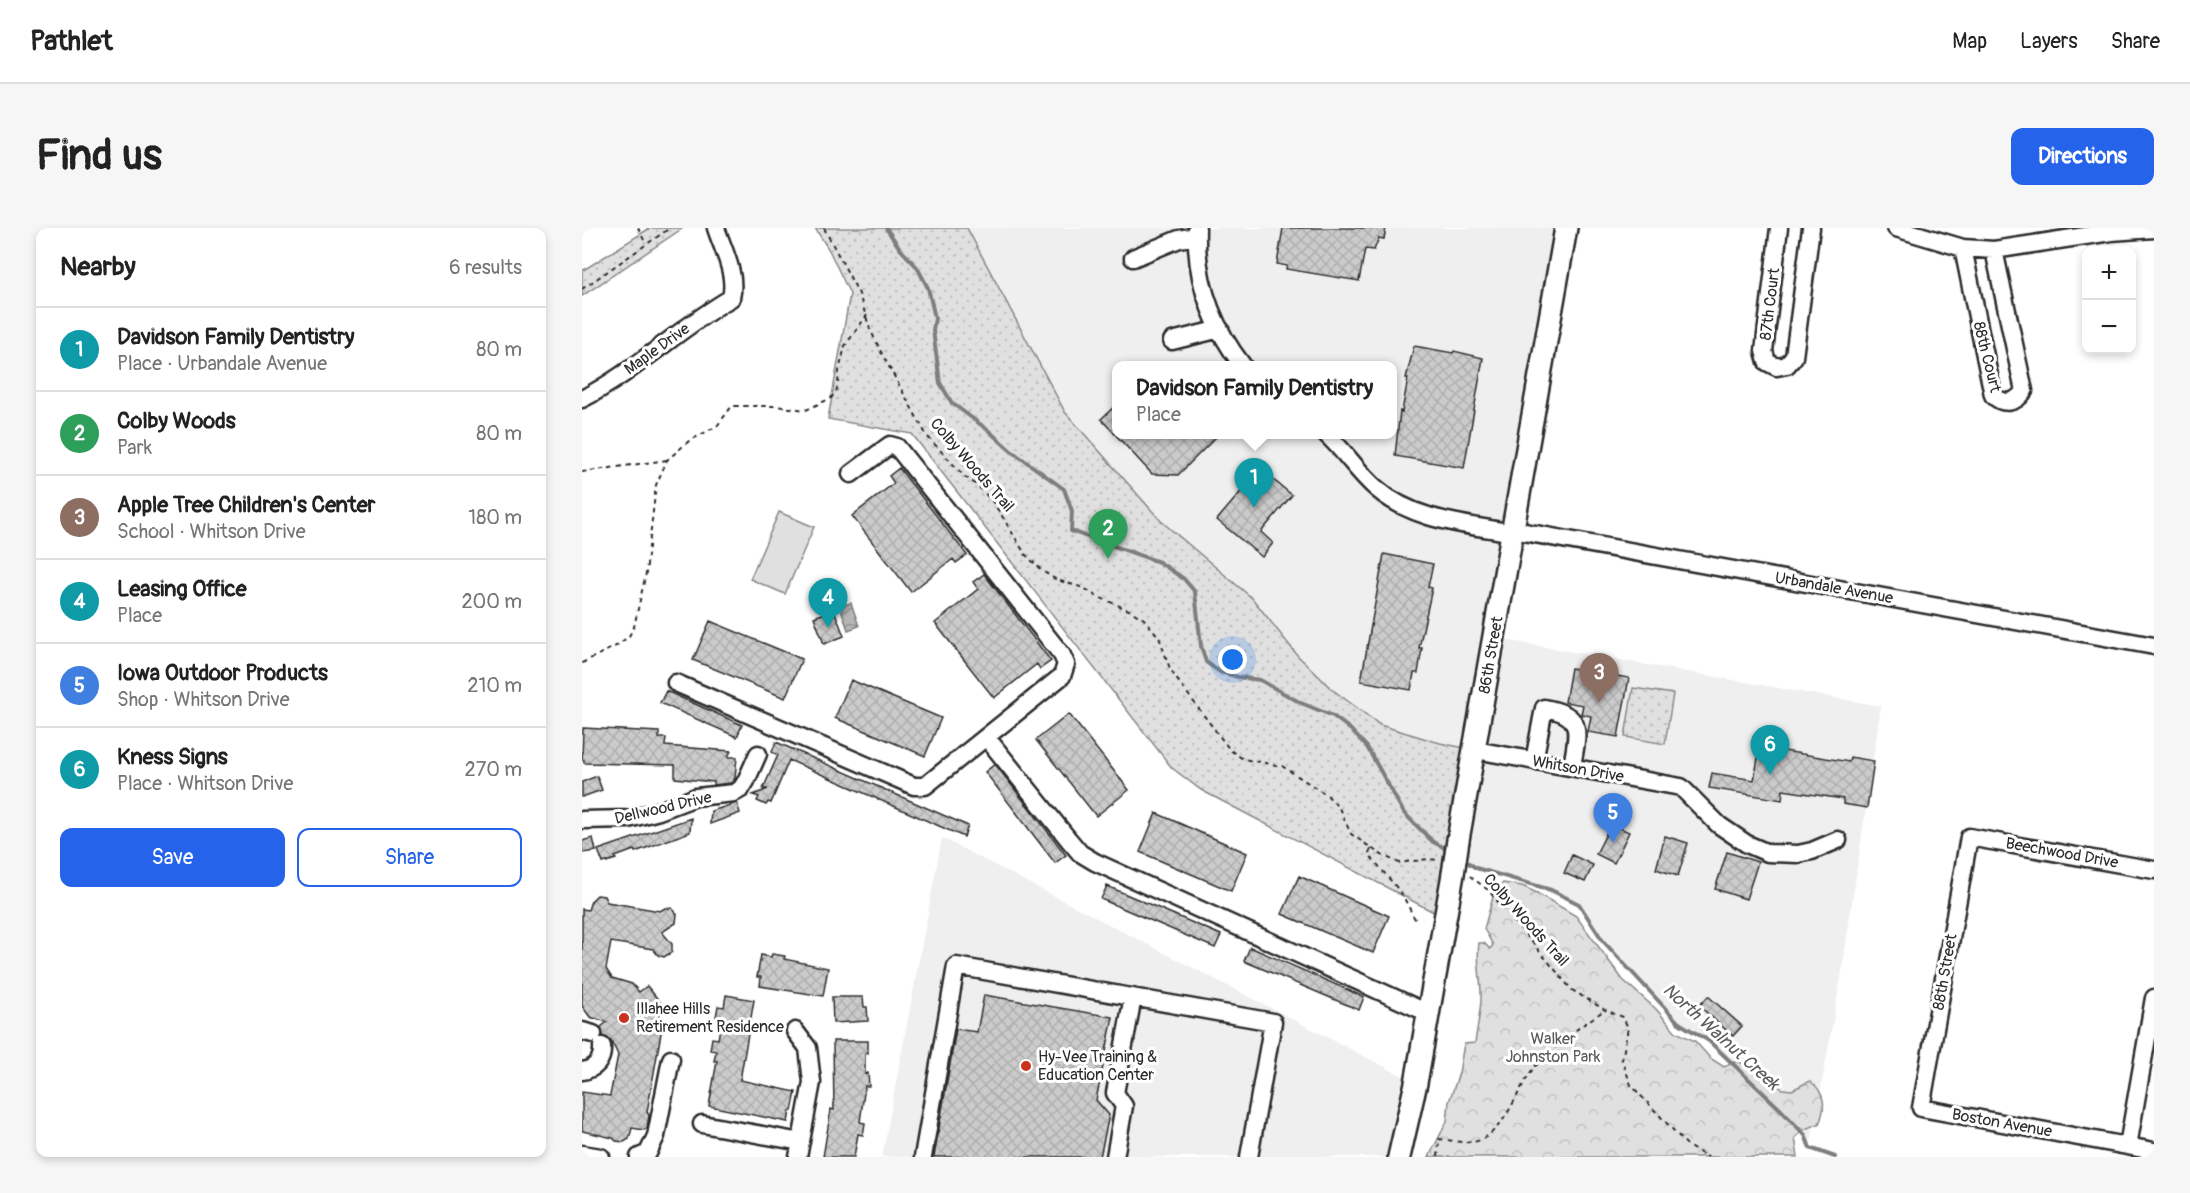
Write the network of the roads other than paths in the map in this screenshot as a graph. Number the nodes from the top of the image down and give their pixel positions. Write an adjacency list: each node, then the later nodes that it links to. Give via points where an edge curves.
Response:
1 (716, 228): 14 (street, Maple Drive, via 733,276 731,298 624,375)
2 (1566, 228): 17 (main road, 86th Street)
3 (1779, 228): 4 (street, 87th Court, via 1764,351 1767,362 1777,367 1787,365 1794,357)
4 (1811, 228)
5 (1896, 228): 8 (street)
6 (2154, 229): 9 (street)
7 (1196, 232): 10 (street); 11 (street, via 1205,296)
8 (1963, 248): 9 (street); 9 (street, 88th Court, via 1993,395 2010,403 2024,391)
9 (1994, 250)
10 (1133, 258)
11 (1220, 329): 12 (street); 13 (street)
12 (1172, 341)
13 (1240, 361)
14 (582, 399)
15 (1330, 439): 17 (street, Urbandale Avenue, via 1363,476 1397,503 1447,521)
16 (851, 474): 20 (street, via 890,445 897,447 1062,655 1066,664 1062,676)
17 (1513, 531): 18 (street, Urbandale Avenue); 21 (main road, 86th Street)
18 (2154, 646)
19 (675, 683): 20 (street, via 914,786 925,786)
20 (987, 738): 31 (street, via 1069,840 1095,862)
21 (1475, 750): 23 (street, Whitson Drive); 31 (main road, 86th Street, bridge)
22 (758, 754): 25 (street, Dellwood Drive, via 746,781 734,793 696,797 628,819)
23 (1534, 761): 24 (street, Whitson Drive); 24 (street, via 1544,708 1563,712 1574,724 1577,732)
24 (1572, 767): 27 (street, Whitson Drive, via 1681,787 1719,825 1768,853 1798,854)
25 (582, 820)
26 (1969, 837): 28 (street, Beechwood Drive); 37 (street, 88th Street)
27 (1838, 840)
28 (2154, 870)
29 (1133, 997): 45 (street, via 956,966); 46 (street, via 1116,1093 1124,1106); 47 (street, via 1273,1022)
30 (2154, 998): 39 (street)
31 (1428, 1013): 36 (main road, 86th Street)
32 (795, 1031): 40 (street, via 808,1048 812,1082)
33 (592, 1037): 35 (street, via 602,1055 594,1068)
34 (671, 1059): 44 (street, via 656,1136 648,1153)
35 (582, 1071)
36 (1416, 1083): 48 (main road, 86th Street); 49 (main road, 86th Street)
37 (1921, 1108): 39 (street, Boston Avenue)
38 (702, 1124): 40 (street)
39 (2128, 1146): 41 (street, Boston Avenue)
40 (799, 1149)
41 (2154, 1151)
42 (582, 1154): 43 (street)
43 (601, 1157)
44 (639, 1157)
45 (923, 1157)
46 (1115, 1157)
47 (1249, 1157)
48 (1399, 1157)
49 (1409, 1157)

